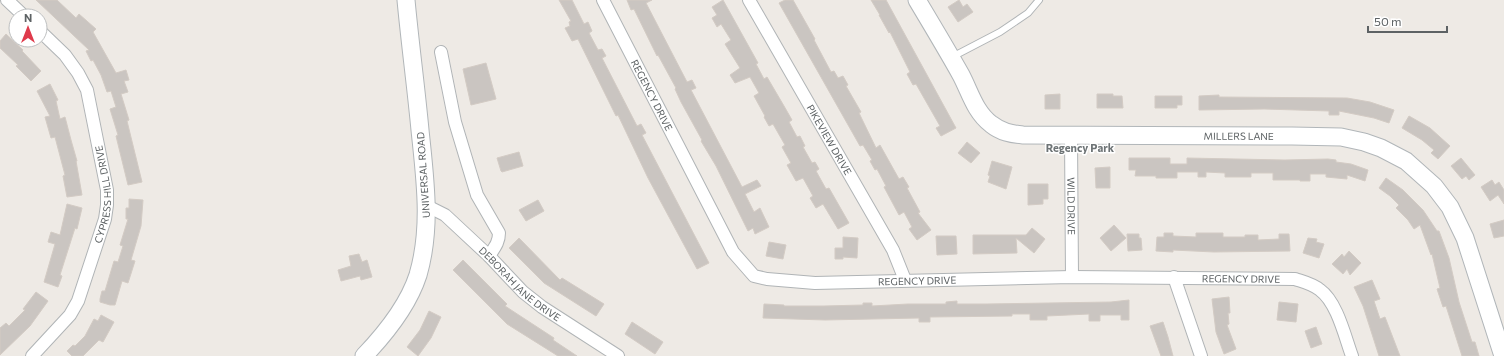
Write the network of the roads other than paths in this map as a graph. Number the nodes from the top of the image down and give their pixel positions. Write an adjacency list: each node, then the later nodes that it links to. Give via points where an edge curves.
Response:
1 (7, 0): 7 (street)
2 (406, 0): 12 (street, UNIVERSAL ROAD)
3 (603, 0): 16 (street, REGENCY DRIVE, via 733,252 754,276 815,283)
4 (749, 0): 16 (street, PIKEVIEW DRIVE, via 893,250)
5 (917, 0): 10 (street, MILLERS LANE)
6 (1039, 0): 10 (lane, via 1028,13 1000,32)
7 (16, 8)
8 (48, 39): 17 (street, CYPRESS HILL DRIVE, via 65,55 87,90 107,190 107,205 105,219 78,301 70,316)
9 (441, 52): 13 (street, via 454,122 477,195 499,233 497,244)
10 (951, 57): 11 (street, MILLERS LANE, via 982,115 992,125 1008,134 1023,136)
11 (1071, 135): 14 (street, WILD DRIVE); 22 (street, MILLERS LANE, via 1341,137 1381,148 1406,161 1434,186 1450,207 1465,238)
12 (427, 206): 13 (street, DEBORAH JANE DRIVE, via 444,216); 18 (street, UNIVERSAL ROAD, via 427,233 418,276 391,324)
13 (489, 256): 19 (street, DEBORAH JANE DRIVE, via 523,292 542,307)
14 (1072, 277): 15 (street, REGENCY DRIVE); 16 (street, REGENCY DRIVE)
15 (1174, 278): 20 (street); 21 (street, REGENCY DRIVE, via 1295,279 1308,283 1328,297)
16 (905, 280)
17 (32, 356)
18 (364, 356)
19 (618, 356)
20 (1201, 356)
21 (1352, 356)
22 (1503, 356)

